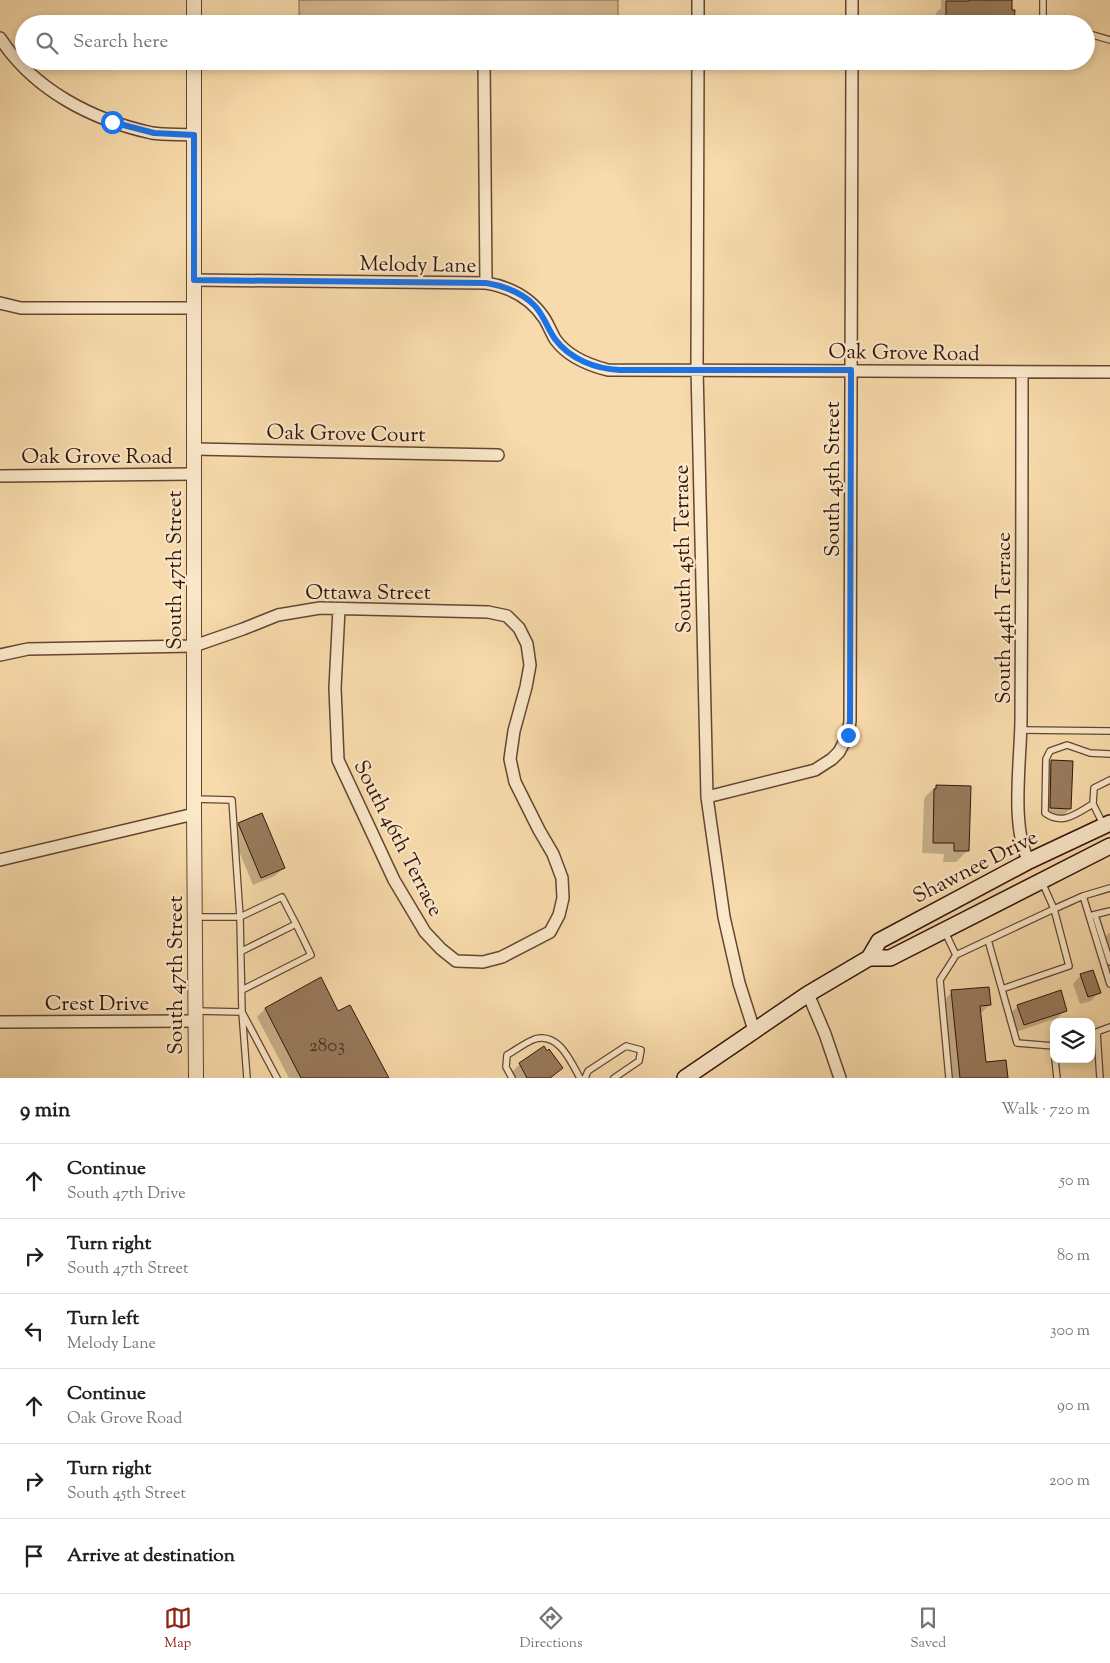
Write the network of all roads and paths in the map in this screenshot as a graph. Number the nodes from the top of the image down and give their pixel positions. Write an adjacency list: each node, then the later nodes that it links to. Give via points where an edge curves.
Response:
1 (194, 0): 5 (street)
2 (698, 0): 6 (street)
3 (852, 0): 7 (street)
4 (1043, 0): 8 (lane)
5 (194, 15)
6 (698, 15)
7 (852, 15)
8 (1043, 15)
9 (1095, 36): 10 (lane)
10 (1110, 40)
11 (2, 47): 12 (street)
12 (15, 60)
13 (26, 70): 18 (street, via 40,84 74,106 112,122 154,133)
14 (194, 70): 18 (street, South 47th Street)
15 (484, 70): 20 (street)
16 (698, 70): 23 (street, South 45th Terrace)
17 (852, 70): 24 (street, South 45th Street)
18 (194, 135): 19 (street, South 47th Street)
19 (194, 280): 20 (street, Melody Lane); 22 (street, South 47th Street)
20 (486, 283): 23 (street, Melody Lane, via 501,285 530,301 555,338 579,360 608,370)
21 (0, 303): 22 (street, via 21,308)
22 (194, 308): 27 (street, South 47th Street)
23 (697, 370): 24 (street, Oak Grove Road); 38 (street, South 45th Terrace)
24 (851, 370): 25 (street, Oak Grove Road); 38 (street, South 45th Street, via 848,735 839,752 814,770)
25 (1022, 372): 26 (street, Oak Grove Road); 34 (street, South 44th Terrace)
26 (1110, 372)
27 (194, 449): 28 (street, Oak Grove Court); 29 (street, South 47th Street)
28 (498, 455)
29 (194, 474): 30 (street, Oak Grove Road); 32 (street, South 47th Street)
30 (0, 476)
31 (339, 609): 32 (street, Ottawa Street, via 320,608 278,615); 54 (street, Ottawa Street, via 488,612 507,616 518,628 528,644 530,665 510,759 515,782 562,878 563,898); 54 (street, South 46th Terrace, via 335,688 338,760 394,880 425,932 456,961 483,962 502,958 532,942 550,932)
32 (194, 646): 33 (street, Ottawa Street, via 68,647 28,649); 40 (street, South 47th Street)
33 (0, 655)
34 (1021, 730): 35 (lane); 44 (street, South 44th Terrace, via 1018,828 1023,851)
35 (1110, 731)
36 (1110, 754): 39 (lane, via 1090,753 1066,745 1050,751 1046,759 1046,813 1053,819 1065,819)
37 (1110, 780): 39 (lane, via 1094,788)
38 (707, 797): 70 (street, South 45th Terrace, via 724,917 738,983)
39 (1093, 804): 41 (lane)
40 (194, 806): 43 (street); 52 (street, South 47th Street); 53 (lane, via 232,800)
41 (1107, 824): 44 (main road, Shawnee Drive)
42 (1110, 846): 45 (main road, Shawnee Drive)
43 (0, 860)
44 (1029, 861): 45 (main road); 49 (main road, Shawnee Drive)
45 (1041, 881): 48 (lane); 56 (main road, Shawnee Drive)
46 (1110, 888): 47 (lane)
47 (1083, 896): 48 (lane); 51 (lane)
48 (1054, 909): 57 (lane); 63 (lane, via 1069,966)
49 (934, 911): 56 (main road); 60 (main road, Shawnee Drive, via 879,941)
50 (1110, 911): 51 (lane)
51 (1093, 916): 61 (lane); 62 (lane)
52 (194, 917): 53 (lane); 67 (street, South 47th Street)
53 (240, 917): 55 (lane, via 282,897); 58 (lane)
54 (555, 923)
55 (296, 924): 58 (lane); 64 (lane, via 311,955)
56 (944, 930): 59 (lane); 60 (main road, Shawnee Drive, via 890,958)
57 (988, 940): 59 (lane); 63 (lane)
58 (242, 951): 64 (lane)
59 (956, 955): 84 (lane, via 940,980)
60 (869, 958): 65 (main road, Shawnee Drive)
61 (1110, 962)
62 (1110, 984)
63 (1002, 989): 73 (lane, via 1017,1043)
64 (242, 990): 66 (lane)
65 (808, 994): 70 (main road, Shawnee Drive); 83 (street)
66 (242, 1012): 67 (lane); 76 (lane); 77 (lane)
67 (195, 1016): 68 (street, Crest Drive); 75 (street, South 47th Street)
68 (0, 1022)
69 (1110, 1027): 71 (lane)
70 (754, 1030): 82 (main road, Shawnee Drive)
71 (1095, 1033)
72 (1095, 1040): 86 (lane)
73 (1050, 1046)
74 (1055, 1063): 85 (lane)
75 (196, 1078)
76 (247, 1078)
77 (277, 1078)
78 (512, 1078): 79 (lane, via 506,1067 507,1055 536,1039 547,1039 562,1047)
79 (580, 1078)
80 (585, 1078): 81 (lane, via 588,1071 626,1046 641,1050 639,1061)
81 (614, 1078)
82 (685, 1078)
83 (840, 1078)
84 (949, 1078)
85 (1057, 1078)
86 (1100, 1078)

